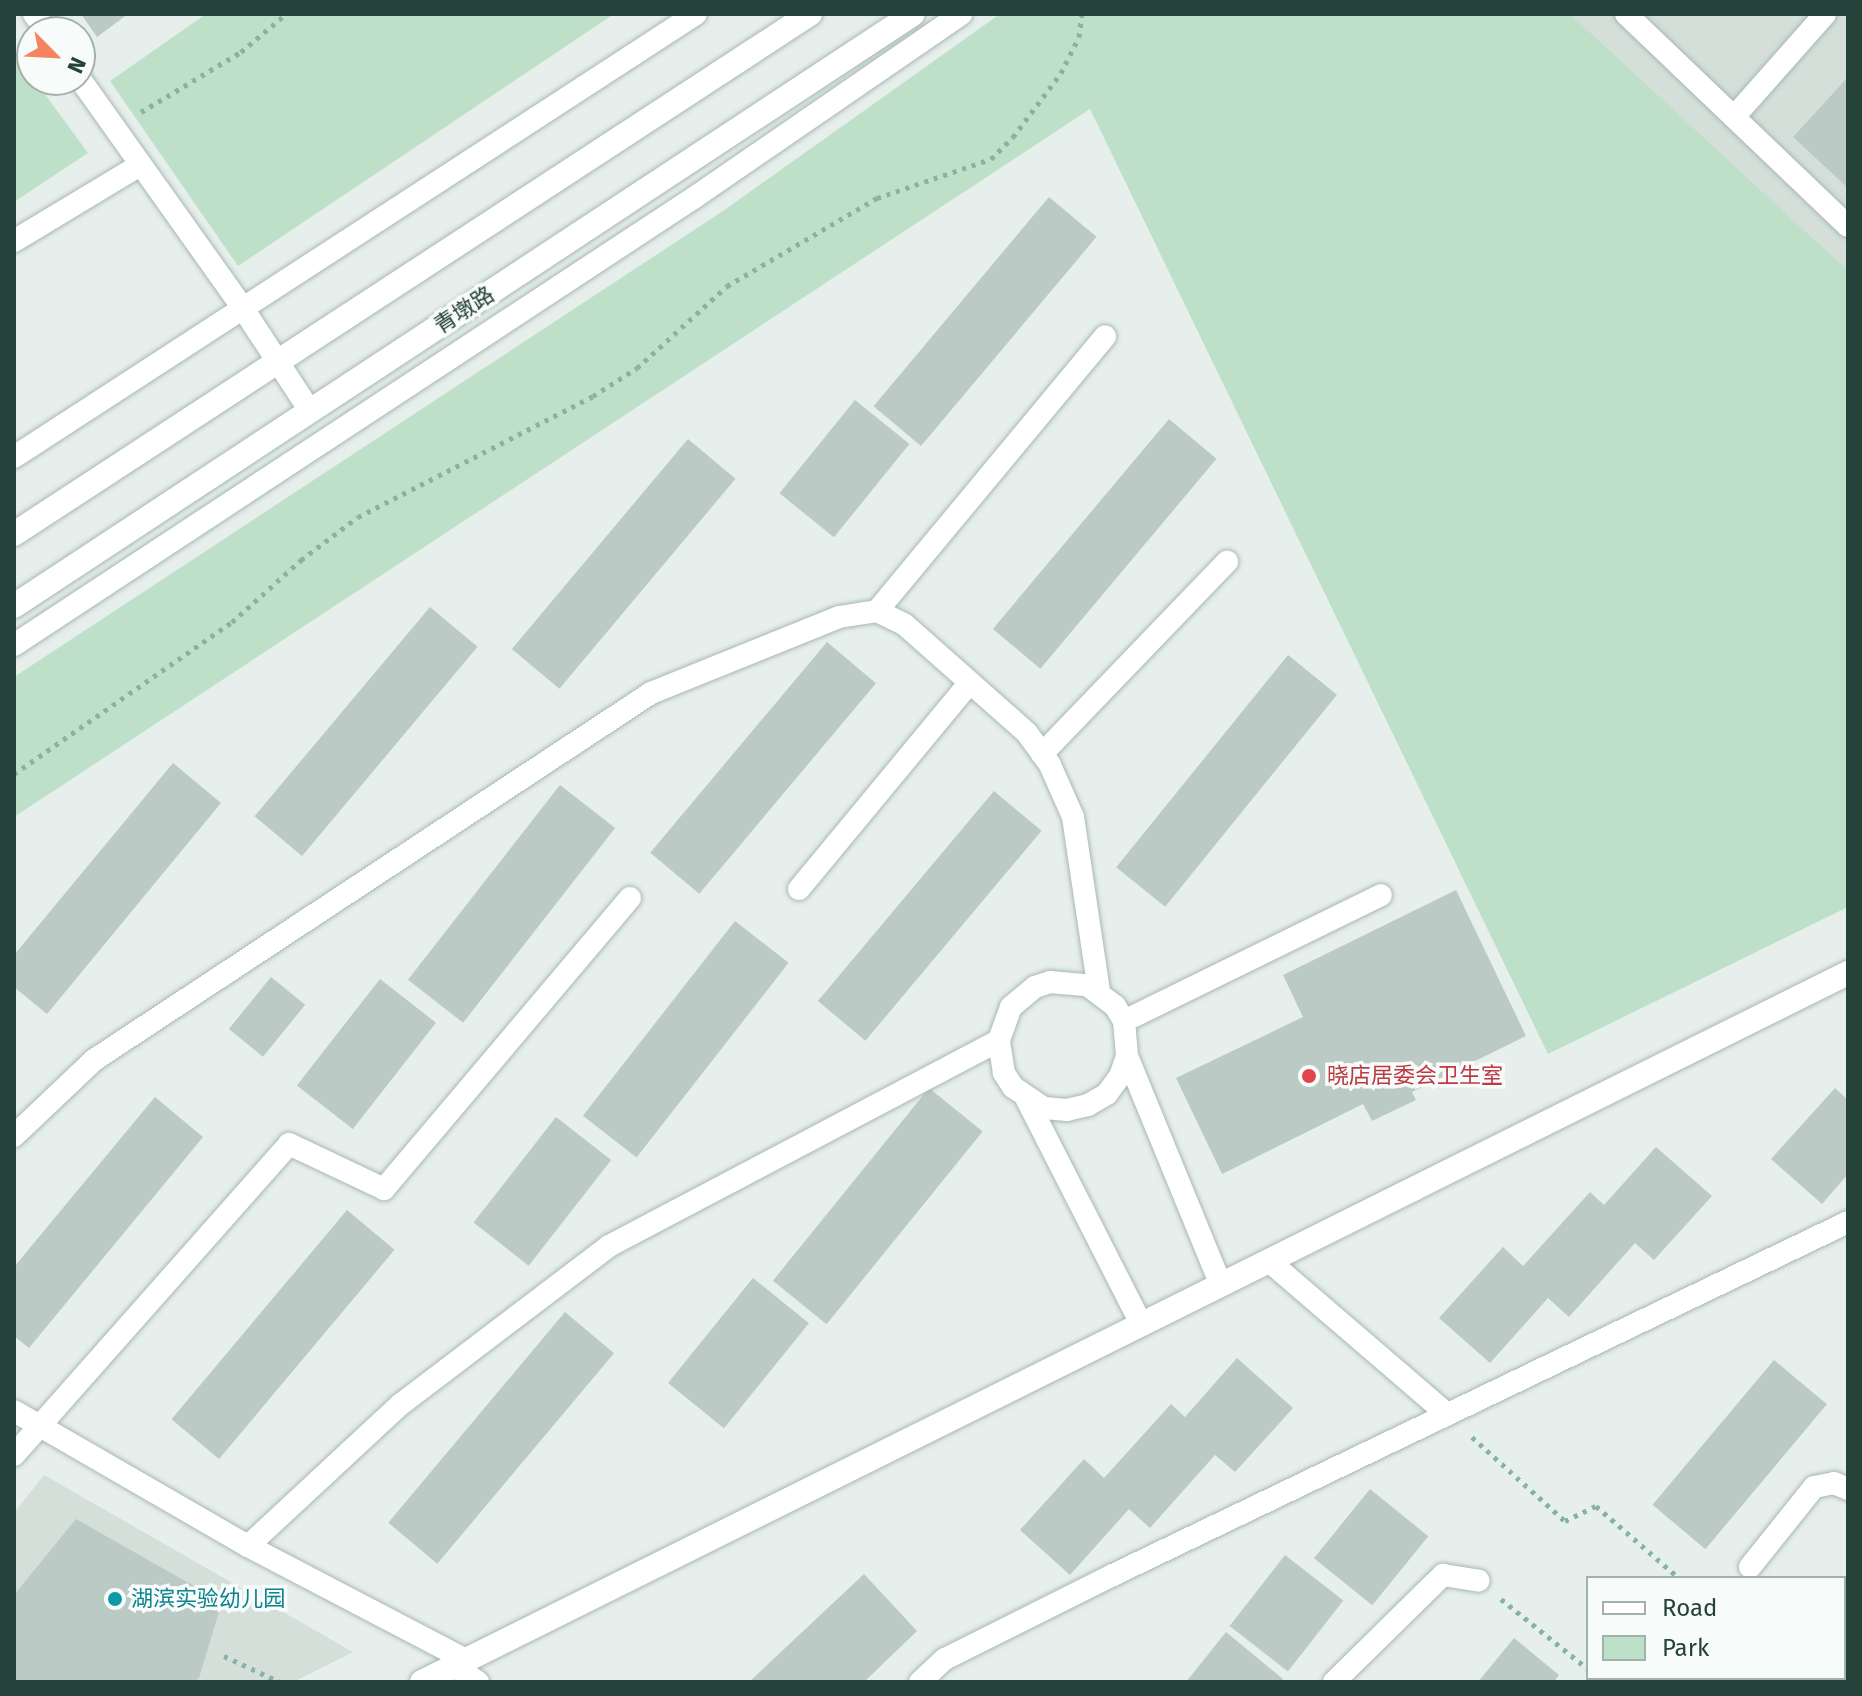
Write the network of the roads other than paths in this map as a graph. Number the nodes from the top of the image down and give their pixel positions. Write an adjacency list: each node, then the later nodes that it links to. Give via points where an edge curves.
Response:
1 (696, 14): 12 (lane)
2 (810, 14): 14 (main road)
3 (913, 14): 15 (main road, 青墩路)
4 (961, 14): 21 (lane, via 695,197)
5 (1626, 14): 8 (lane)
6 (1825, 14): 8 (lane)
7 (92, 96): 9 (lane)
8 (1734, 117): 10 (lane)
9 (140, 165): 11 (lane); 12 (lane)
10 (1848, 226)
11 (14, 241)
12 (242, 307): 14 (lane); 16 (lane)
13 (1105, 336): 20 (lane)
14 (278, 361): 15 (lane); 17 (main road)
15 (310, 411): 19 (main road, 青墩路)
16 (14, 457)
17 (14, 534)
18 (1227, 562): 23 (lane)
19 (14, 606)
20 (877, 611): 22 (lane, via 904,624); 33 (lane, via 839,617 651,693 94,1060)
21 (14, 645)
22 (970, 682): 23 (lane, via 1027,733); 24 (lane)
23 (1042, 754): 28 (lane, via 1073,817)
24 (799, 889)
25 (1381, 895): 29 (lane)
26 (630, 898): 40 (lane, via 384,1189 289,1144)
27 (1848, 973): 35 (main road)
28 (1099, 991): 29 (lane); 30 (lane, via 1063,981 1035,987 1011,1007)
29 (1124, 1021): 31 (lane)
30 (999, 1040): 32 (lane, via 1004,1073); 43 (lane, via 609,1246 401,1404)
31 (1127, 1056): 32 (lane, via 1107,1094 1088,1105 1044,1108); 36 (lane)
32 (1026, 1098): 37 (lane)
33 (14, 1136)
34 (1848, 1222): 39 (lane)
35 (1269, 1261): 36 (main road); 39 (lane)
36 (1221, 1285): 37 (main road)
37 (1141, 1324): 46 (main road)
38 (14, 1411): 40 (lane)
39 (1447, 1414): 49 (lane, via 945,1659)
40 (39, 1426): 41 (lane); 43 (lane)
41 (14, 1455)
42 (1848, 1489): 44 (lane, via 1834,1483 1814,1487)
43 (248, 1546): 46 (lane)
44 (1750, 1567)
45 (1479, 1581): 50 (lane, via 1443,1575)
46 (460, 1663): 47 (main road); 48 (lane)
47 (422, 1682)
48 (478, 1682)
49 (920, 1682)
50 (1334, 1682)

